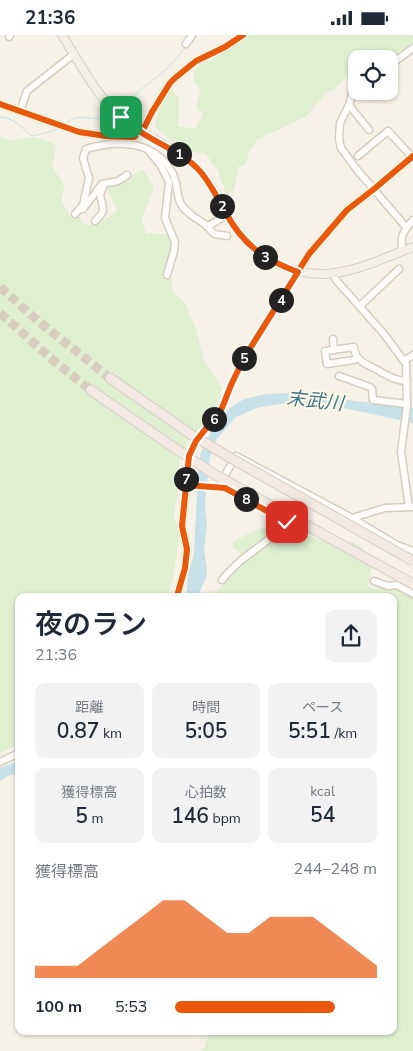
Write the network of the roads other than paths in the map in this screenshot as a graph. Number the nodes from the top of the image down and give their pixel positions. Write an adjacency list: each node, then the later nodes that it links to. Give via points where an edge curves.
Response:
1 (62, 35): 6 (main road)
2 (192, 35): 4 (street)
3 (243, 35): 13 (street, via 196,61 175,79)
4 (186, 44)
5 (413, 48): 7 (street)
6 (74, 54): 11 (street, via 27,91); 13 (main road)
7 (398, 59)
8 (350, 100): 10 (street)
9 (0, 104): 11 (street)
10 (349, 105): 12 (street); 19 (street, via 340,123 339,139 358,171)
11 (20, 111): 13 (street, via 79,132)
12 (369, 130)
13 (136, 138): 14 (street); 18 (street, via 125,143 86,149 83,158 89,178 85,198 77,212); 20 (main road, via 186,158 197,168)
14 (148, 150): 23 (street, via 168,165 177,183 182,206); 31 (street, via 169,182 165,218 174,251)
15 (412, 156): 16 (street, via 388,131); 19 (street)
16 (358, 157)
17 (127, 175): 18 (street)
18 (104, 184): 22 (street, via 100,195 104,208)
19 (374, 189): 24 (street); 29 (street, via 346,210)
20 (227, 215): 23 (street); 29 (main road, via 253,249)
21 (413, 220): 24 (street)
22 (95, 221)
23 (206, 226): 25 (street, via 214,234)
24 (406, 227): 27 (street, via 401,238)
25 (227, 236)
26 (413, 247): 27 (main road)
27 (403, 251): 30 (main road)
28 (399, 269): 32 (street)
29 (298, 272): 30 (main road); 44 (street, via 244,358 222,408 196,441 189,456)
30 (333, 274): 32 (street)
31 (167, 275)
32 (360, 306): 37 (street)
33 (333, 339): 34 (street)
34 (334, 350): 36 (street, via 354,347); 36 (street, via 326,351 327,363)
35 (413, 355): 37 (street)
36 (358, 358): 41 (street, via 363,364 389,377)
37 (405, 360): 38 (street)
38 (410, 370): 41 (street)
39 (339, 376): 43 (street, via 370,387 373,400)
40 (110, 378): 51 (highway, bridge, via 192,435)
41 (407, 381): 43 (street)
42 (91, 389): 54 (highway, bridge, via 214,474)
43 (407, 405): 47 (street, via 401,452)
44 (190, 485): 45 (street); 55 (street, via 182,526 187,549 185,568)
45 (223, 488): 46 (street, via 222,480 236,456); 49 (street)
46 (306, 493): 48 (street); 49 (street)
47 (411, 507): 48 (street, via 385,508)
48 (352, 518): 50 (street)
49 (287, 522): 52 (street, via 230,569)
50 (413, 551)
51 (413, 561)
52 (222, 580)
53 (374, 581): 56 (street, via 388,586 397,585)
54 (413, 584)
55 (177, 593)
56 (413, 594)
57 (15, 755): 58 (street)
58 (0, 762)

